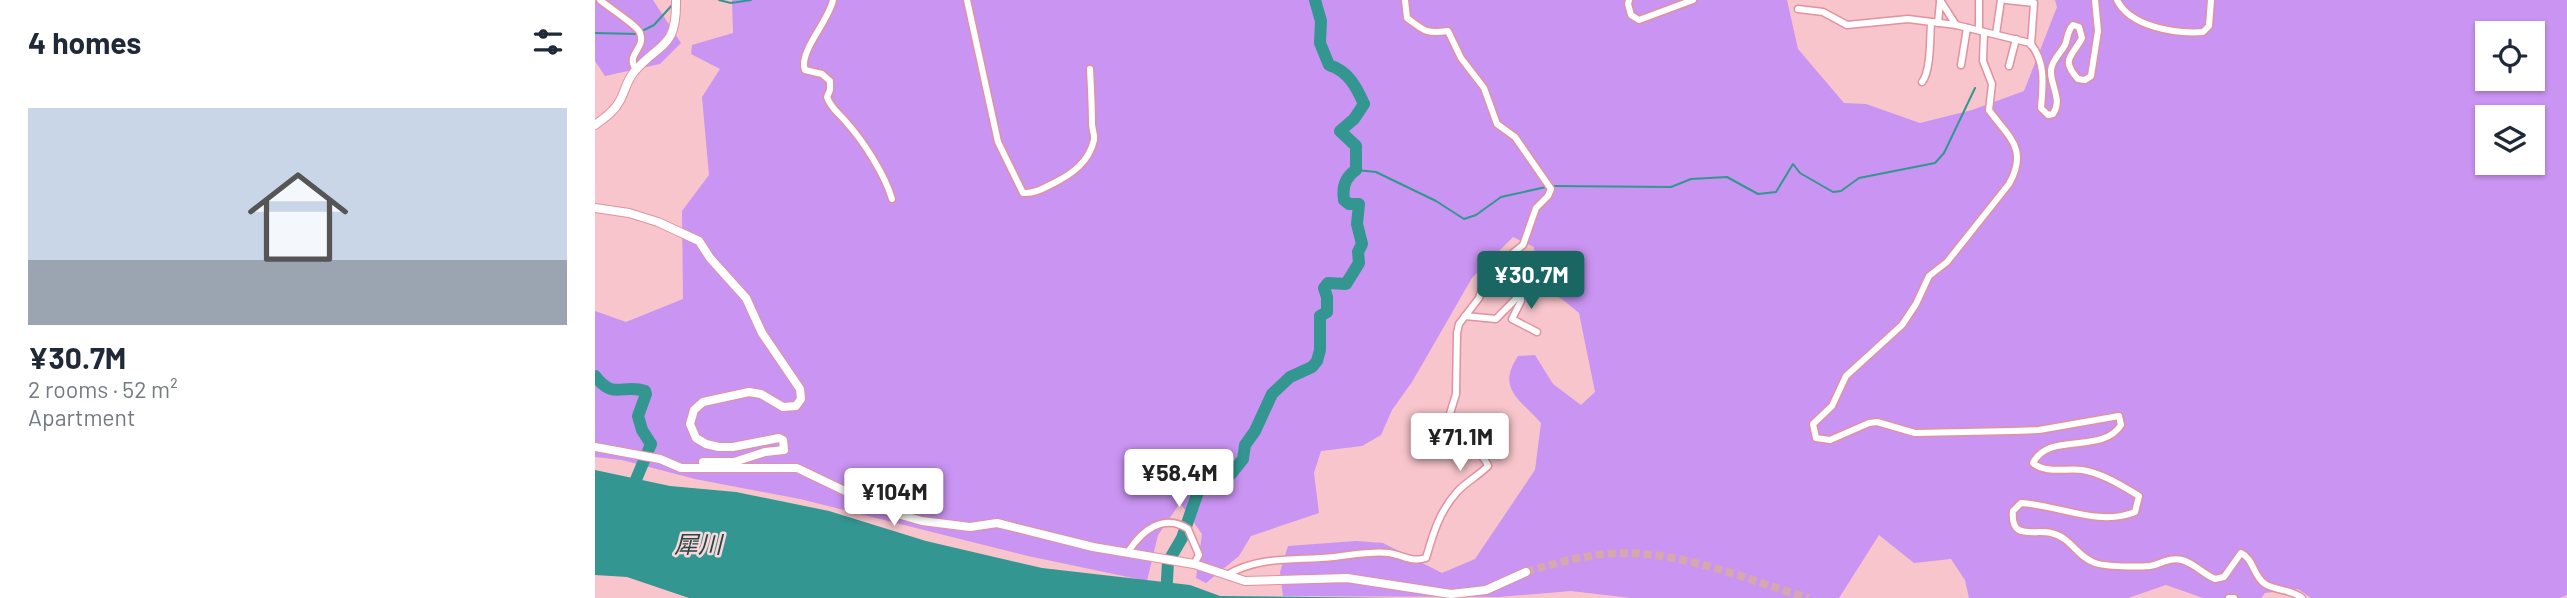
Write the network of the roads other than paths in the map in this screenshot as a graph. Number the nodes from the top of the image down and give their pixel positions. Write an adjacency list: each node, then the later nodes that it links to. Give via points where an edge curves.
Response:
1 (600, 0): 25 (street, via 640,33 640,45 631,58)
2 (676, 0): 25 (street, via 666,45)
3 (833, 0): 28 (street, via 803,64 805,70 830,81 827,97 831,106 854,133)
4 (967, 0): 24 (street, via 998,142 1023,193 1030,194 1073,173 1085,160 1095,139)
5 (1405, 0): 30 (street, via 1407,18 1422,29 1431,34 1448,31 1484,88 1497,124 1515,137 1551,187 1536,208 1523,245)
6 (1629, 0): 7 (street, via 1631,15 1642,20)
7 (1693, 0)
8 (1940, 0): 15 (street); 16 (street)
9 (1979, 0): 18 (street)
10 (2004, 0): 19 (street); 21 (street, via 2035,3)
11 (2095, 0): 21 (street, via 2098,31 2091,76 2078,79 2068,66 2081,38 2079,27 2073,25 2052,64 2058,99 2053,114 2041,108 2041,63)
12 (2117, 0): 13 (street, via 2128,14 2153,27 2193,33 2209,26)
13 (2211, 0)
14 (1797, 9): 15 (street, via 1823,12 1847,25 1908,19)
15 (1935, 22): 16 (street); 26 (street)
16 (1956, 25): 17 (street)
17 (1966, 28): 18 (street); 22 (street)
18 (1981, 31): 19 (street); 40 (street, via 1983,61 1992,84 1989,110 2012,140 2015,173 1947,262 1929,276 1902,324 1846,376 1832,406 1813,424 1816,438 1830,440 1877,422 1915,433 2013,431 2119,416 2116,431 2047,449 2033,463 2039,468 2103,476 2139,496 2136,512 2085,515 2021,503 2013,511 2015,527 2067,539 2097,564 2152,566 2182,560 2215,579 2224,577 2241,553 2265,584)
19 (1996, 34): 20 (street)
20 (2016, 39): 21 (street); 23 (street)
21 (2031, 45)
22 (1961, 65)
23 (2009, 66)
24 (1090, 69)
25 (636, 70): 27 (street, via 620,102)
26 (1922, 82)
27 (595, 125)
28 (893, 199)
29 (595, 208): 35 (street, via 658,222 699,241 746,299 758,327 800,389 796,406 783,407 753,392 703,402 694,410 690,424 695,438 733,447 779,438 784,450 734,462 681,462)
30 (1515, 251): 31 (street, via 1527,269); 32 (street, via 1487,274 1479,298)
31 (1521, 293): 32 (street, via 1496,319); 33 (street, via 1512,319)
32 (1465, 316): 39 (street, via 1457,333 1456,394 1448,420 1481,452 1487,466 1445,509 1431,534 1426,558 1413,561 1369,552 1285,558 1248,565)
33 (1537, 332)
34 (595, 447): 35 (street, via 647,456)
35 (681, 468): 36 (street, via 797,468 887,511 922,521 970,527 997,523)
36 (1128, 552): 37 (street); 37 (street, via 1152,526 1175,523 1188,529 1199,555)
37 (1194, 564): 39 (street)
38 (1525, 572): 39 (street, via 1486,590 1451,594 1347,578 1245,581)
39 (1227, 575)
40 (2302, 598)

